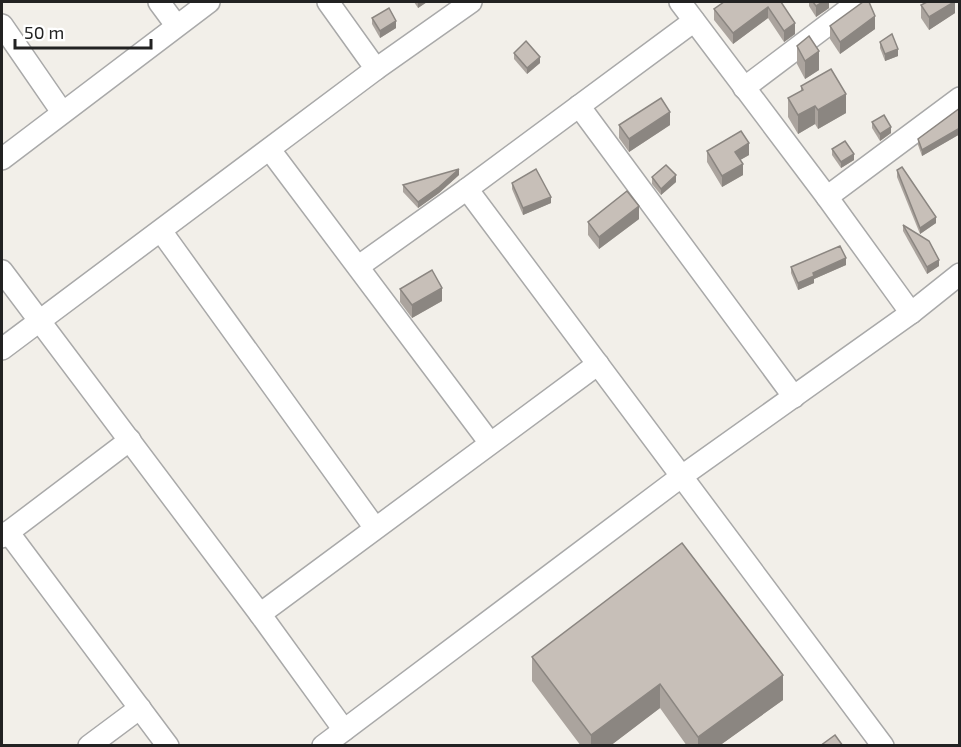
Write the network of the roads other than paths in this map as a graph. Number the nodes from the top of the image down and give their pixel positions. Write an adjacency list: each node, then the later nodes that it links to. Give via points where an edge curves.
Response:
1 (159, 2): 9 (street)
2 (209, 2): 9 (street)
3 (328, 2): 10 (street)
4 (471, 2): 10 (street)
5 (680, 2): 7 (street)
6 (858, 2): 11 (street)
7 (694, 21): 11 (street); 13 (street)
8 (2, 24): 14 (street)
9 (176, 25): 14 (street)
10 (376, 69): 15 (street)
11 (744, 88): 18 (street)
12 (960, 98): 18 (street)
13 (579, 106): 17 (street); 27 (street)
14 (62, 112): 16 (street)
15 (270, 150): 19 (street); 20 (street)
16 (2, 159)
17 (467, 189): 20 (street); 26 (street)
18 (827, 197): 23 (street)
19 (161, 231): 24 (street); 31 (street)
20 (359, 266): 29 (street)
21 (2, 271): 24 (street)
22 (960, 274): 23 (street)
23 (911, 313): 27 (street)
24 (39, 321): 25 (street); 28 (street)
25 (2, 349)
26 (598, 364): 29 (street); 30 (street)
27 (794, 397): 30 (street)
28 (129, 440): 32 (street); 33 (street)
29 (490, 444): 31 (street)
30 (682, 476): 35 (street); 39 (street)
31 (375, 528): 33 (street)
32 (5, 534): 34 (street)
33 (260, 614): 35 (street)
34 (140, 708): 36 (street); 37 (street)
35 (344, 730): 38 (street)
36 (89, 746)
37 (168, 746)
38 (323, 746)
39 (883, 746)

